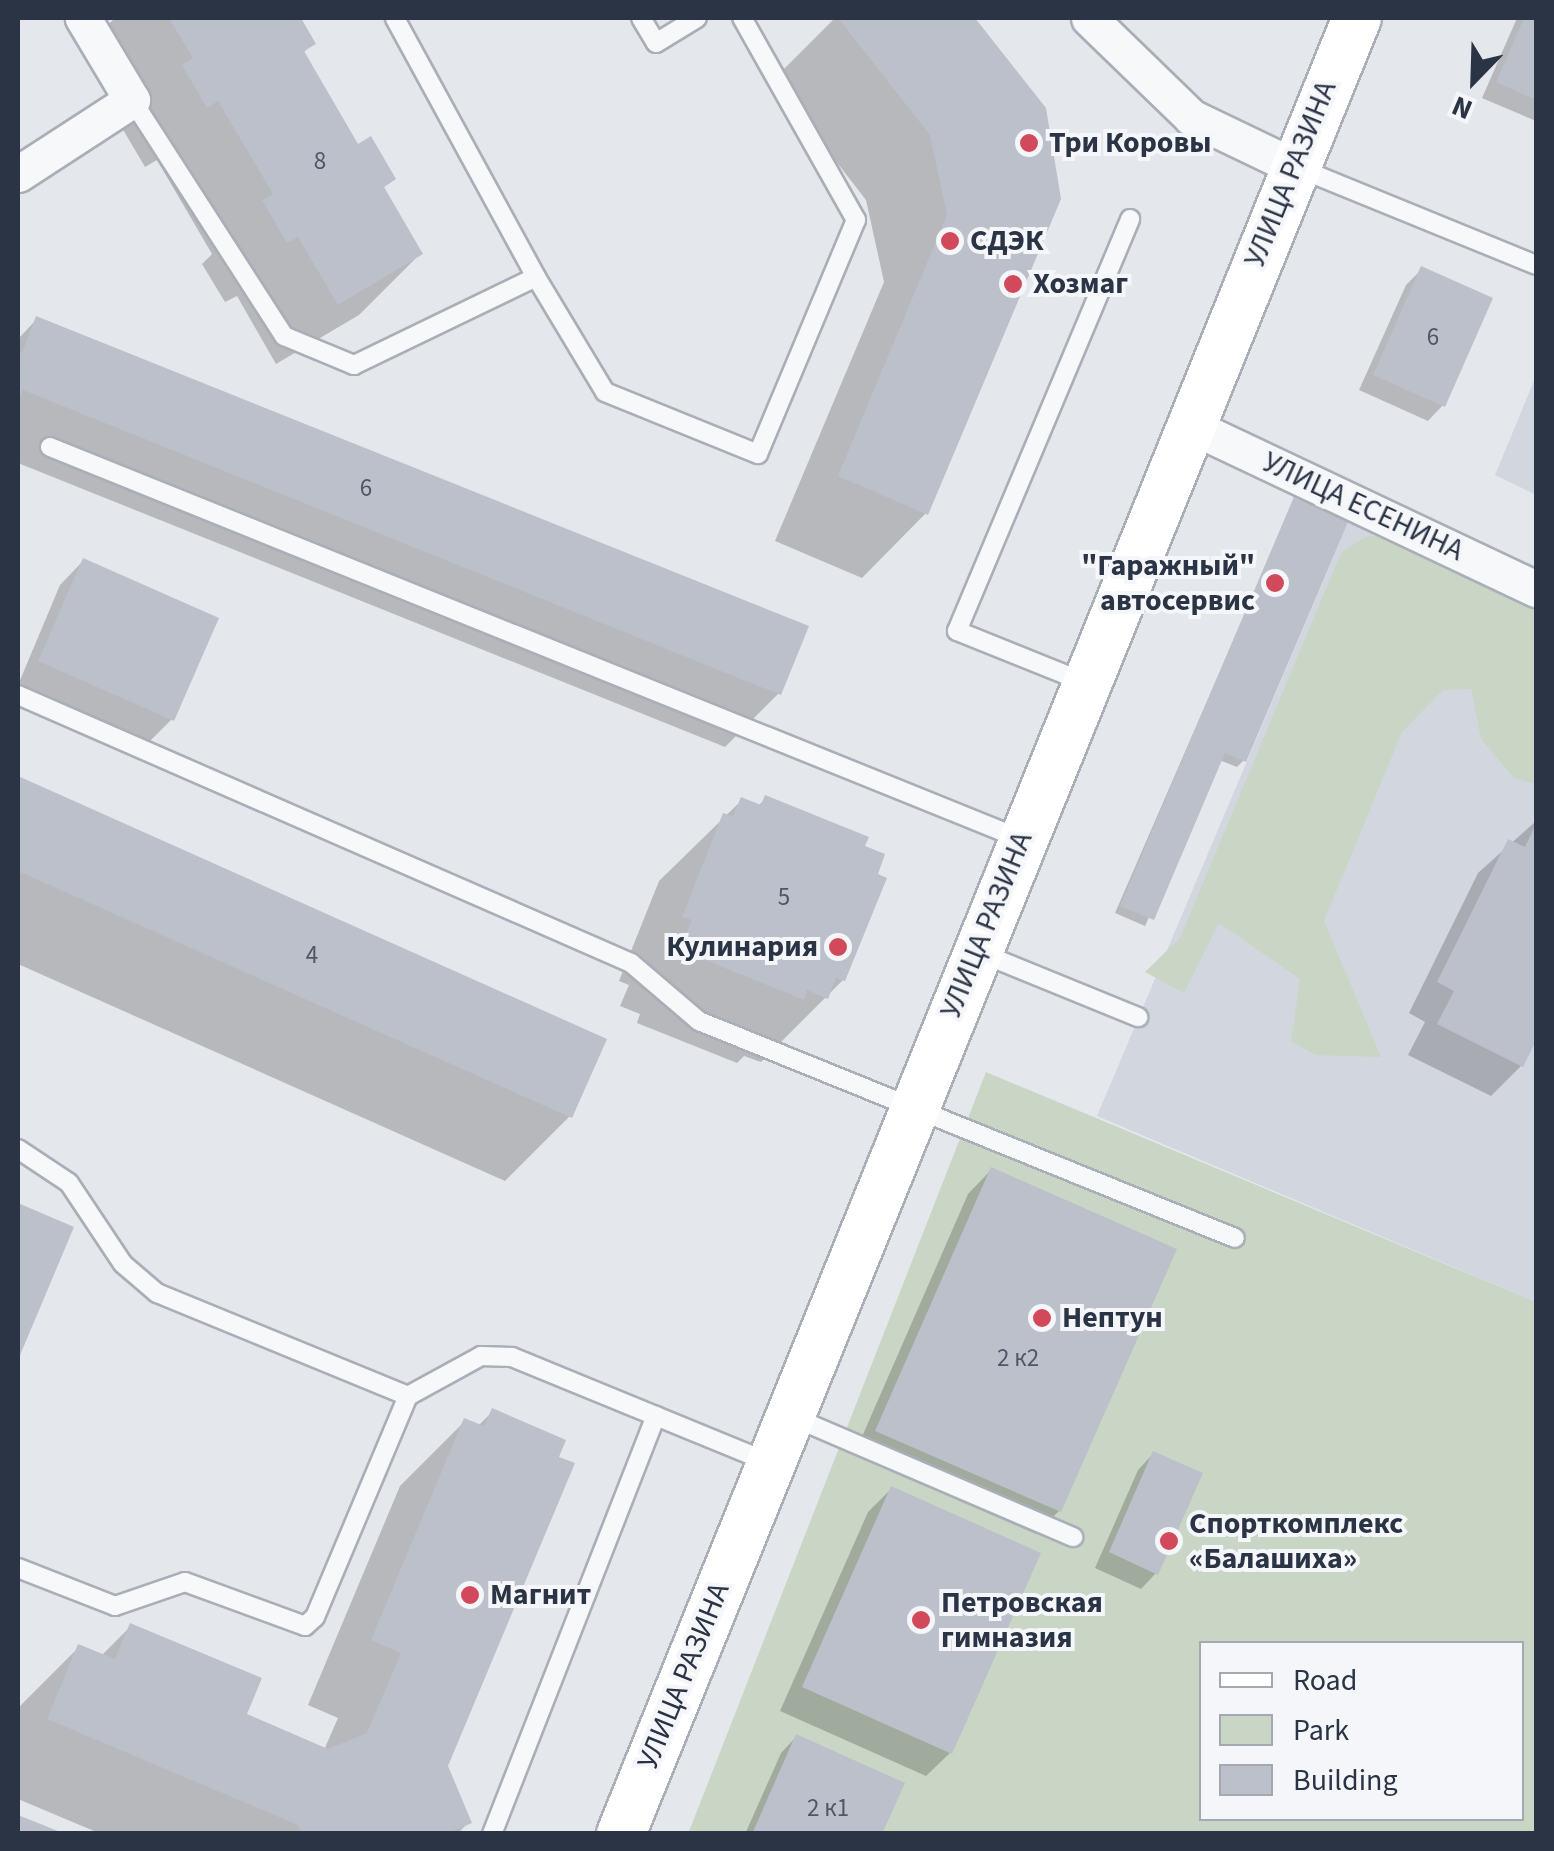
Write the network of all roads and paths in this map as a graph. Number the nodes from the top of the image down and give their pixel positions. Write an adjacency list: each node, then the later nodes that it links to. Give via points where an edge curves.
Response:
1 (83, 18): 8 (street)
2 (395, 18): 13 (lane)
3 (641, 18): 4 (lane, via 656,43)
4 (697, 18)
5 (742, 18): 13 (lane, via 856,220 758,454 606,392)
6 (1089, 18): 9 (street, via 1191,116)
7 (1356, 18): 9 (main road, УЛИЦА РАЗИНА)
8 (132, 100): 10 (street); 13 (lane, via 284,336 354,365)
9 (1294, 166): 12 (lane); 14 (main road, УЛИЦА РАЗИНА)
10 (18, 174)
11 (1130, 219): 17 (lane, via 958,631)
12 (1536, 266)
13 (536, 277)
14 (1188, 425): 16 (street, УЛИЦА ЕСЕНИНА); 17 (main road, УЛИЦА РАЗИНА)
15 (50, 447): 19 (lane)
16 (1536, 590)
17 (1085, 682): 19 (main road, УЛИЦА РАЗИНА)
18 (18, 696): 22 (lane, via 631,963 699,1020)
19 (1022, 839): 20 (main road, УЛИЦА РАЗИНА)
20 (976, 951): 21 (lane); 22 (main road, УЛИЦА РАЗИНА)
21 (1138, 1017)
22 (915, 1106): 24 (lane); 27 (main road, УЛИЦА РАЗИНА)
23 (18, 1148): 25 (lane, via 69,1182 137,1282)
24 (1235, 1238)
25 (408, 1396): 26 (lane, via 498,1354); 30 (lane, via 316,1617 305,1626 185,1582 115,1606)
26 (656, 1416): 28 (lane); 31 (lane)
27 (790, 1416): 28 (main road, УЛИЦА РАЗИНА); 29 (lane)
28 (770, 1464): 32 (main road, УЛИЦА РАЗИНА)
29 (1073, 1537)
30 (18, 1568)
31 (492, 1834)
32 (621, 1834)

